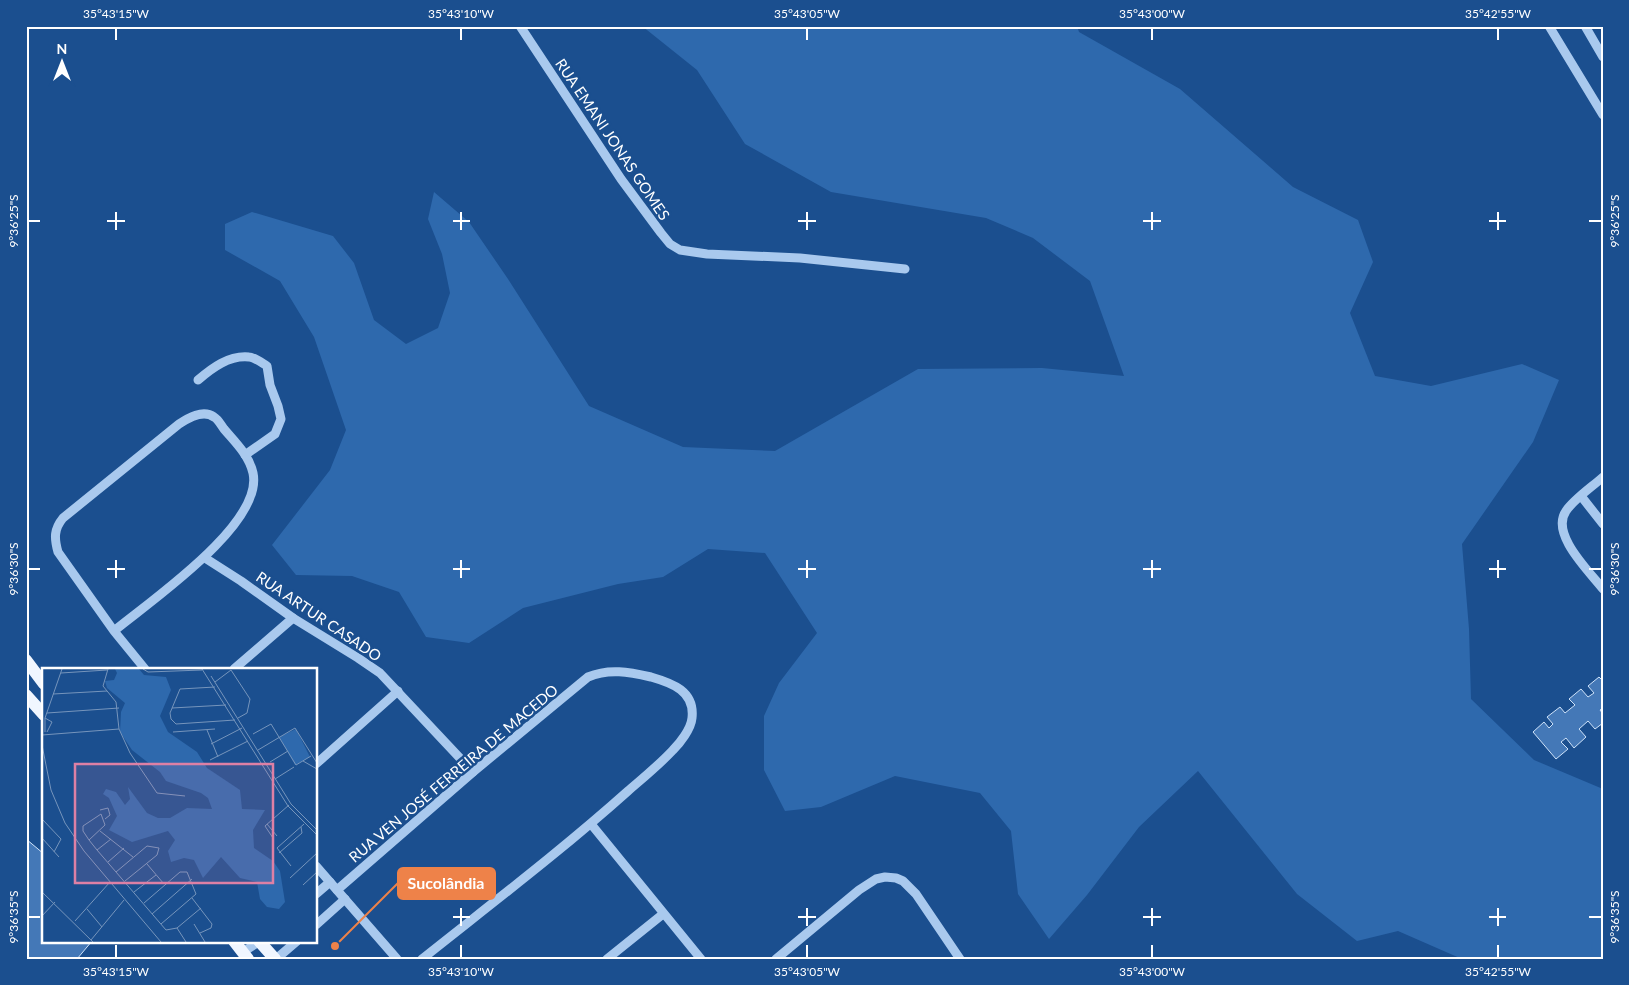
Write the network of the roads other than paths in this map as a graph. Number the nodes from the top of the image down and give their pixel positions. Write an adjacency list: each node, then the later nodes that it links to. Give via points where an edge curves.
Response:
1 (520, 26): 6 (street, RUA EMANI JONAS GOMES, via 621,179 670,244 680,250 707,254 800,258)
2 (1549, 26): 5 (street)
3 (1585, 26): 4 (street)
4 (1603, 57)
5 (1603, 116)
6 (905, 269)
7 (198, 380): 8 (street, via 214,367 232,359 250,356 267,366 281,420 275,434)
8 (245, 454): 12 (street, via 253,474 253,488 246,507); 15 (street, via 214,416 197,415 179,424 57,525 54,535 58,552)
9 (1603, 477): 10 (street)
10 (1581, 496): 11 (street); 13 (street, via 1563,516 1563,533 1568,545)
11 (1603, 524)
12 (204, 558): 14 (street, RUA ARTUR CASADO); 15 (street)
13 (1603, 589)
14 (293, 618): 18 (street); 20 (street, RUA ARTUR CASADO, via 380,673)
15 (114, 631): 17 (street)
16 (26, 660): 19 (main road)
17 (144, 668)
18 (235, 668)
19 (42, 681)
20 (398, 691): 23 (street); 24 (street, RUA ARTUR CASADO)
21 (26, 695): 22 (main road)
22 (42, 714)
23 (318, 762)
24 (473, 772): 25 (street, RUA VEN JOSÉ FERREIRA DE MACEDO, via 588,677 600,672 619,671 675,685 686,694 690,705 692,718 687,731 674,749); 28 (street, RUA VEN JOSÉ FERREIRA DE MACEDO)
25 (591, 824): 31 (street); 41 (street)
26 (318, 868): 27 (street)
27 (330, 882): 28 (street); 29 (street)
28 (337, 890): 30 (street)
29 (318, 892)
30 (345, 899): 32 (street); 40 (street)
31 (663, 914): 42 (street); 43 (street)
32 (318, 924)
33 (235, 942): 37 (main road)
34 (259, 942): 37 (street)
35 (261, 942): 39 (main road)
36 (296, 942): 39 (street)
37 (246, 956)
38 (957, 957): 44 (street, via 916,894 903,881 885,876 859,890)
39 (276, 959)
40 (397, 959)
41 (422, 959)
42 (607, 959)
43 (701, 959)
44 (776, 959)

